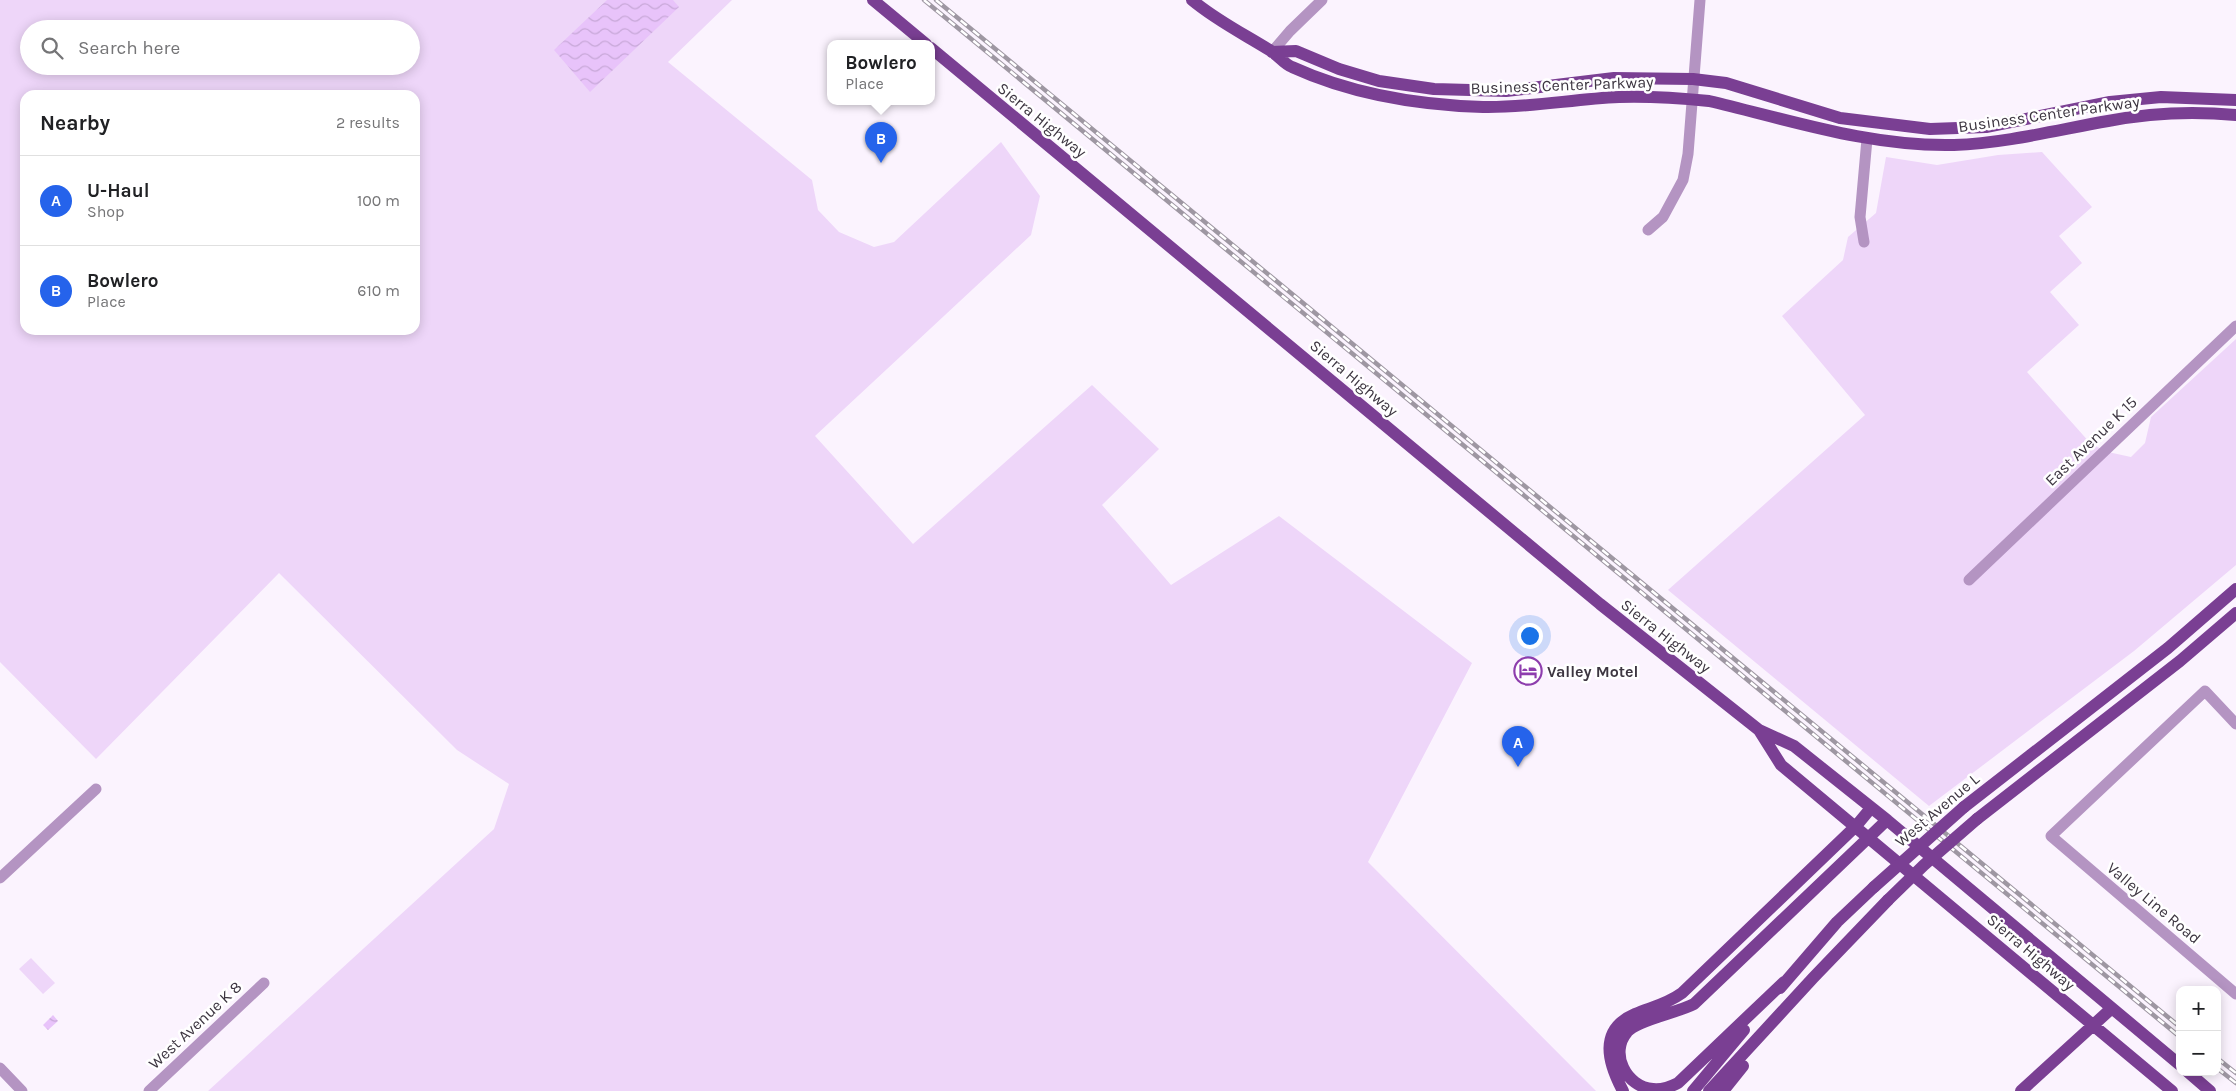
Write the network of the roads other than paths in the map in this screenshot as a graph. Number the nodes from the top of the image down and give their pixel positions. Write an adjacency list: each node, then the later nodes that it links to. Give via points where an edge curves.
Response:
1 (874, 0): 5 (main road)
2 (1192, 0): 7 (main road, via 1234,31)
3 (1322, 0): 7 (street)
4 (1700, 0): 8 (street)
5 (921, 40)
6 (935, 51): 20 (main road, Sierra Highway, via 1600,604)
7 (1272, 52): 8 (main road, Business Center Parkway, via 1296,52 1379,81 1434,89 1506,91 1614,78); 9 (main road, Business Center Parkway, via 1290,66 1345,87 1432,104 1484,107 1618,97)
8 (1694, 79): 9 (street); 10 (main road, Business Center Parkway, via 1726,84 1840,118 1930,130 1986,127 2110,102 2161,97)
9 (1692, 99): 12 (main road, Business Center Parkway); 13 (street, via 1683,180 1663,217)
10 (2236, 100)
11 (2236, 115): 12 (main road, Business Center Parkway, via 2153,115 1955,145)
12 (1867, 139): 14 (street, via 1860,217)
13 (1648, 230)
14 (1864, 242)
15 (2236, 326): 16 (street, East Avenue K 15)
16 (1969, 580)
17 (2236, 589): 28 (main road, West Avenue L, bridge, via 2168,648 1964,807 1874,887)
18 (2236, 613): 27 (main road, West Avenue L, bridge, via 2180,661 1977,819 1924,865)
19 (2236, 724): 30 (street, Valley Line Road, via 2205,692 2051,836)
20 (1759, 730): 22 (main road, Sierra Highway, via 1794,746); 24 (main road, Sierra Highway, via 1781,765)
21 (96, 789): 26 (street)
22 (1871, 808): 23 (main road, Sierra Highway); 24 (main road)
23 (1887, 820): 25 (main road); 31 (main road, Sierra Highway)
24 (1856, 826): 25 (main road, Sierra Highway); 38 (main road, via 1682,994 1636,1013 1622,1023 1612,1036 1609,1057 1610,1066)
25 (1869, 838): 28 (main road, via 1694,1004 1632,1026 1619,1048 1620,1065 1642,1087 1661,1089 1678,1083); 32 (main road, Sierra Highway)
26 (0, 878)
27 (1813, 978): 40 (main road, West Avenue L); 41 (main road)
28 (1784, 982): 39 (main road, West Avenue L)
29 (264, 983): 37 (street, West Avenue K 8)
30 (2236, 994)
31 (2112, 1008): 32 (main road); 33 (main road, Sierra Highway)
32 (2092, 1025): 42 (main road); 43 (main road, Sierra Highway)
33 (2176, 1063)
34 (0, 1068): 36 (street)
35 (2193, 1076): 44 (main road)
36 (22, 1091)
37 (149, 1091)
38 (1623, 1091)
39 (1693, 1091)
40 (1709, 1091)
41 (1723, 1091)
42 (2021, 1091)
43 (2172, 1091)
44 (2210, 1091)

